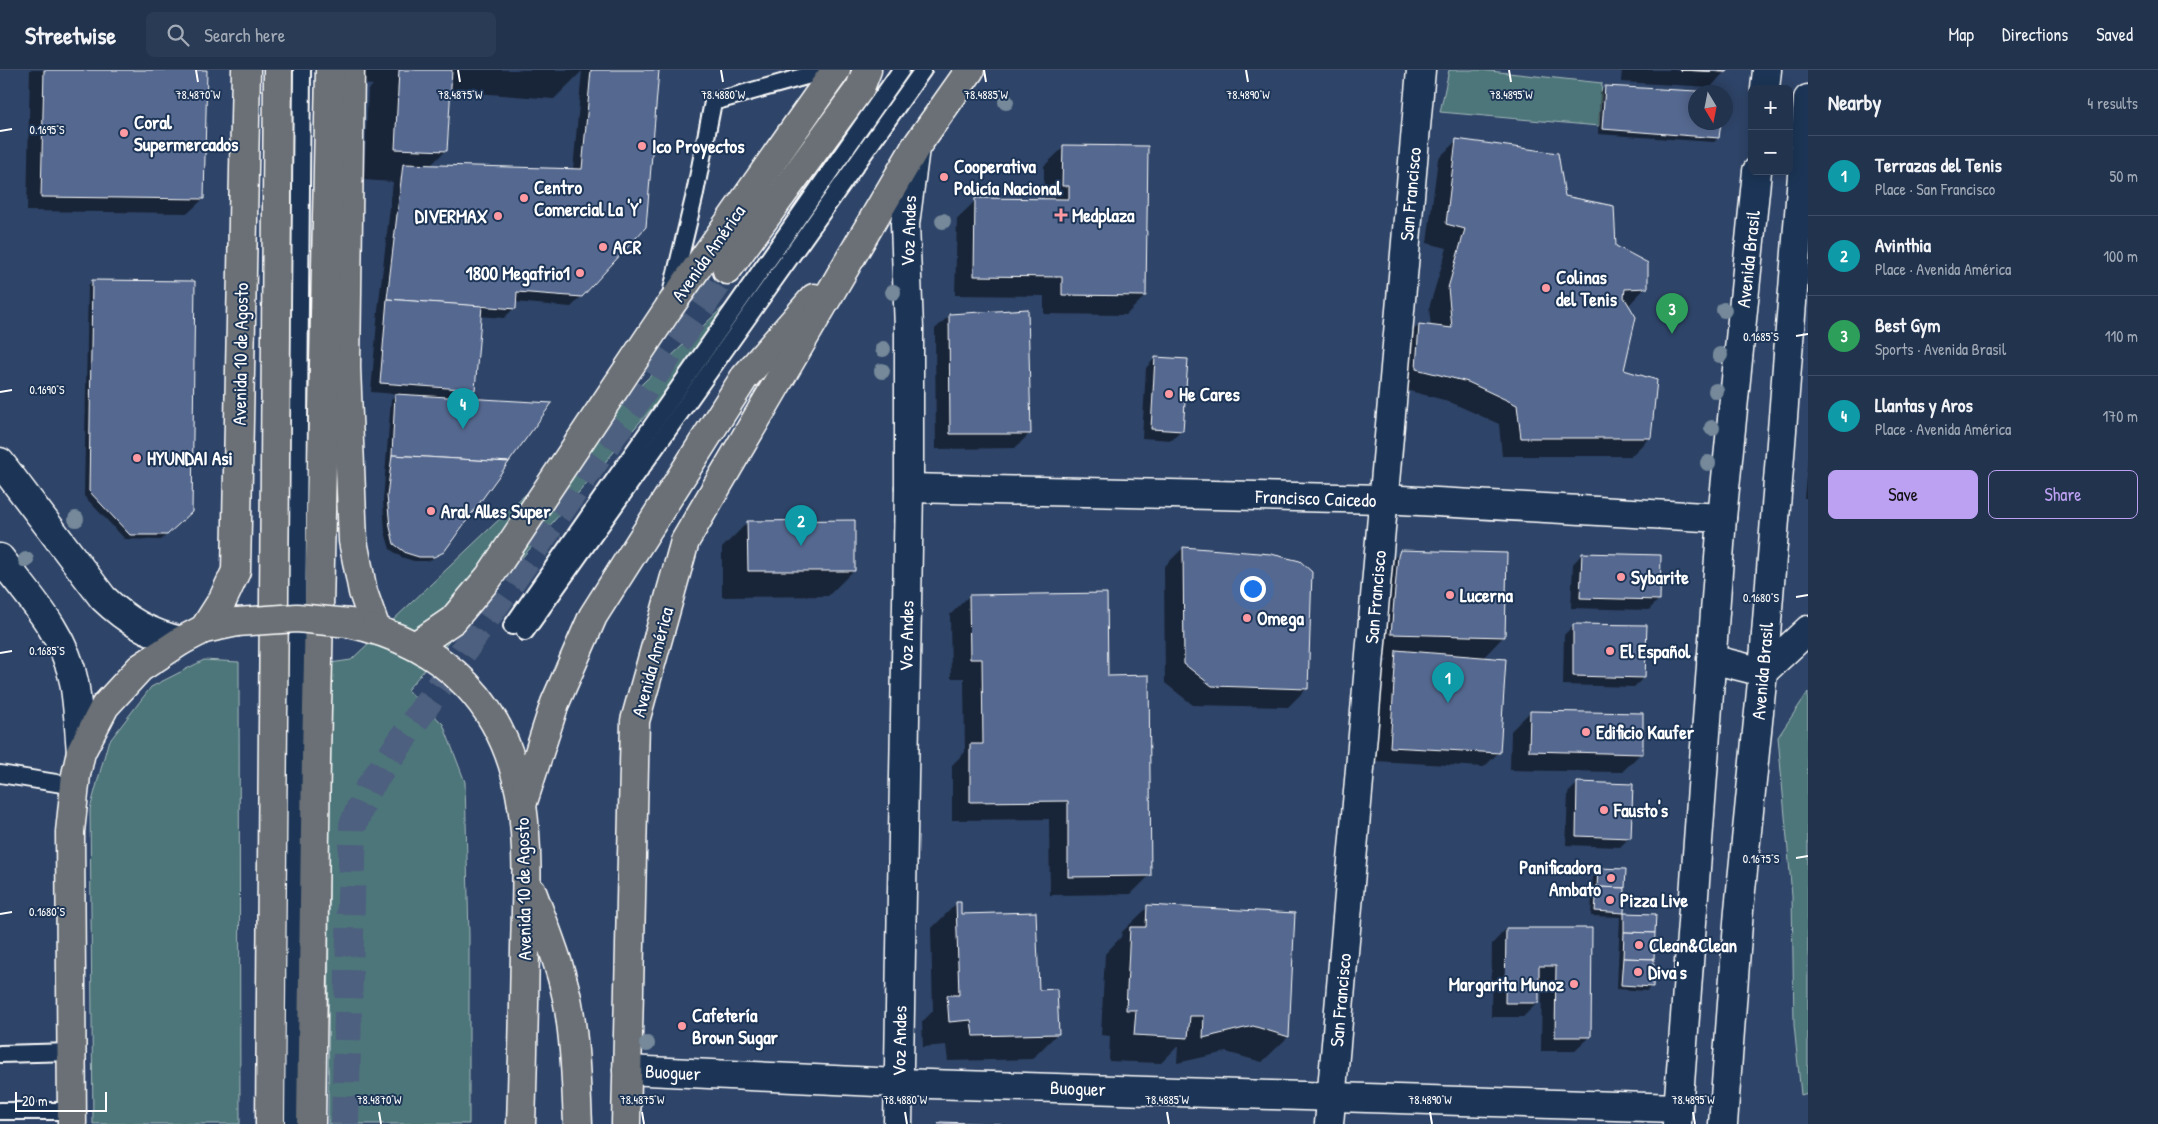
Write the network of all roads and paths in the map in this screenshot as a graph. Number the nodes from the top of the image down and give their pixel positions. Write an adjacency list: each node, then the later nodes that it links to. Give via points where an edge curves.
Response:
1 (246, 70): 28 (main road, Avenida 10 de Agosto, via 236,571 223,599)
2 (278, 70): 45 (main road, Avenida 10 de Agosto)
3 (302, 70): 46 (lane)
4 (330, 70): 47 (main road)
5 (350, 70): 26 (main road, via 346,367 353,541 363,592)
6 (828, 70): 20 (lane, via 713,102)
7 (836, 70): 20 (main road, Avenida América)
8 (868, 70): 19 (main road, Avenida América, via 860,88)
9 (901, 70): 10 (lane, via 518,629)
10 (923, 70)
11 (970, 70): 16 (main road, Avenida América)
12 (1421, 70): 23 (street, San Francisco)
13 (1767, 70): 14 (street)
14 (1765, 85)
15 (1808, 99): 31 (street, Avenida Brasil)
16 (915, 148): 18 (main road, Avenida América); 22 (street, Voz Andes, via 905,224)
17 (1757, 175): 24 (street, Avenida Brasil)
18 (857, 248): 35 (main road, Avenida América, via 744,378 593,616 555,703); 39 (main road, Avenida América, via 685,541 635,721)
19 (727, 270)
20 (668, 310): 29 (main road, Avenida América, via 489,577 453,620)
21 (0, 462): 28 (street, via 103,598 122,616 155,634)
22 (909, 488): 23 (street, Francisco Caicedo); 40 (street, Voz Andes)
23 (1383, 499): 24 (street, Francisco Caicedo); 41 (street, San Francisco)
24 (1722, 518): 30 (street, Avenida Brasil)
25 (0, 558): 32 (street, via 54,629 66,654 74,682)
26 (376, 629): 28 (main road, Avenida 10 de Agosto, bridge, via 297,618 237,622); 29 (main road, Avenida 10 de Agosto)
27 (1808, 630): 31 (street)
28 (192, 635): 32 (main road, Avenida 10 de Agosto, via 140,668 122,685 105,706)
29 (415, 646): 35 (main road, Avenida 10 de Agosto, via 449,669 483,704 506,745)
30 (1712, 659): 31 (street); 43 (street, Avenida Brasil)
31 (1763, 672): 53 (street, Avenida Brasil, via 1739,910)
32 (81, 752): 34 (main road, Avenida 10 de Agosto)
33 (0, 774): 34 (lane)
34 (75, 786): 37 (main road, Avenida 10 de Agosto, via 70,832)
35 (522, 805): 36 (main road, Avenida 10 de Agosto)
36 (527, 880): 48 (main road, Avenida 10 de Agosto); 49 (main road, via 556,955 567,998)
37 (72, 1052): 38 (lane); 44 (main road, Avenida 10 de Agosto)
38 (0, 1054)
39 (627, 1070): 40 (street, Buoguer); 50 (main road, Avenida América)
40 (898, 1083): 41 (street, Buoguer); 51 (street, Voz Andes)
41 (1332, 1097): 43 (street, Buoguer); 52 (street, San Francisco)
42 (0, 1111): 44 (lane)
43 (1678, 1116)
44 (72, 1118)
45 (270, 1124)
46 (293, 1124)
47 (311, 1124)
48 (521, 1124)
49 (578, 1124)
50 (626, 1124)
51 (898, 1124)
52 (1329, 1124)
53 (1723, 1124)

